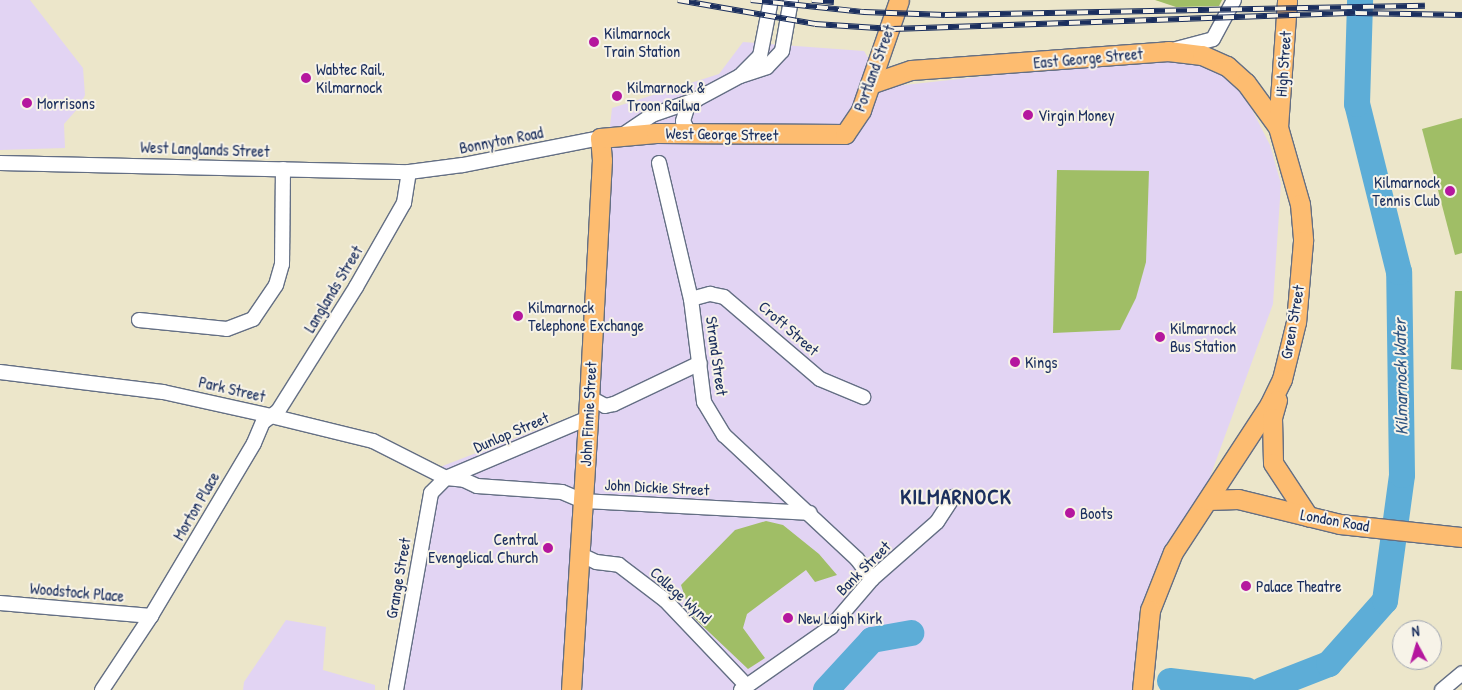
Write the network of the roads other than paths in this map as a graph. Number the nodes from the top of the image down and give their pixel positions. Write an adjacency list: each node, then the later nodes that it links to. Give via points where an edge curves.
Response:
1 (771, 0): 7 (street, via 760,56)
2 (791, 0): 7 (street, via 782,50 767,67)
3 (899, 0): 8 (main road, Portland Street)
4 (1234, 0): 6 (street, via 1213,39)
5 (1287, 0): 10 (main road, High Street)
6 (1168, 51): 8 (main road, East George Street, via 911,70); 10 (main road, East George Street, via 1202,55 1226,66 1246,83)
7 (740, 76): 9 (street)
8 (870, 84): 13 (main road, Portland Street, via 861,110)
9 (697, 99): 11 (street, via 687,108 683,121); 12 (street, via 652,115)
10 (1278, 127): 23 (main road, Green Street, via 1300,204 1303,241 1296,322)
11 (689, 133): 12 (main road, West George Street); 13 (main road, West George Street)
12 (624, 134): 14 (main road, West George Street)
13 (845, 134)
14 (600, 138): 18 (street, Bonnyton Road, via 463,166); 24 (main road, John Finnie Street, via 602,160)
15 (0, 163): 17 (street, West Langlands Street)
16 (659, 163): 19 (street, Strand Street)
17 (283, 169): 18 (street, West Langlands Street); 20 (street, via 282,264 276,285 253,319 227,329)
18 (409, 172): 26 (street, Langlands Street, via 404,203 398,214 356,287)
19 (691, 299): 21 (street, Strand Street); 25 (street, Croft Street, via 710,294 724,297 820,379)
20 (139, 320)
21 (700, 363): 24 (street, via 614,404 605,406); 32 (street, Strand Street, via 704,402 724,434 783,493)
22 (0, 372): 26 (street, Park Street, via 163,392)
23 (1282, 379): 30 (main road, Green Street, via 1270,404); 33 (main road, via 1272,418 1273,463)
24 (590, 397): 27 (main road, John Finnie Street)
25 (863, 397)
26 (271, 416): 28 (street, Park Street, via 373,441); 38 (street, Morton Place, via 263,422 254,443)
27 (588, 418): 28 (street, Dunlop Street); 31 (main road, John Finnie Street)
28 (446, 478): 31 (street, John Dickie Street, via 464,480 477,486 562,492); 42 (street, Grange Street, via 431,493)
29 (953, 497): 36 (street, Bank Street, via 937,522)
30 (1208, 500): 33 (main road, London Road, via 1238,499); 44 (main road, Green Street, via 1173,552 1150,610)
31 (583, 501): 32 (street, John Dickie Street); 35 (main road, John Finnie Street)
32 (810, 513): 36 (street, Strand Street, via 857,559)
33 (1308, 516): 34 (main road, London Road, via 1340,524)
34 (1454, 535)
35 (579, 554): 40 (street, College Wynd, via 596,562 619,565 666,600); 43 (main road, John Finnie Street)
36 (872, 579): 40 (street, Bank Street, via 831,627)
37 (0, 603): 38 (street, Woodstock Place)
38 (151, 616): 41 (street, Morton Place)
39 (1462, 673): 45 (street)
40 (743, 688)
41 (102, 690)
42 (396, 690)
43 (571, 690)
44 (1142, 690)
45 (1442, 690)

